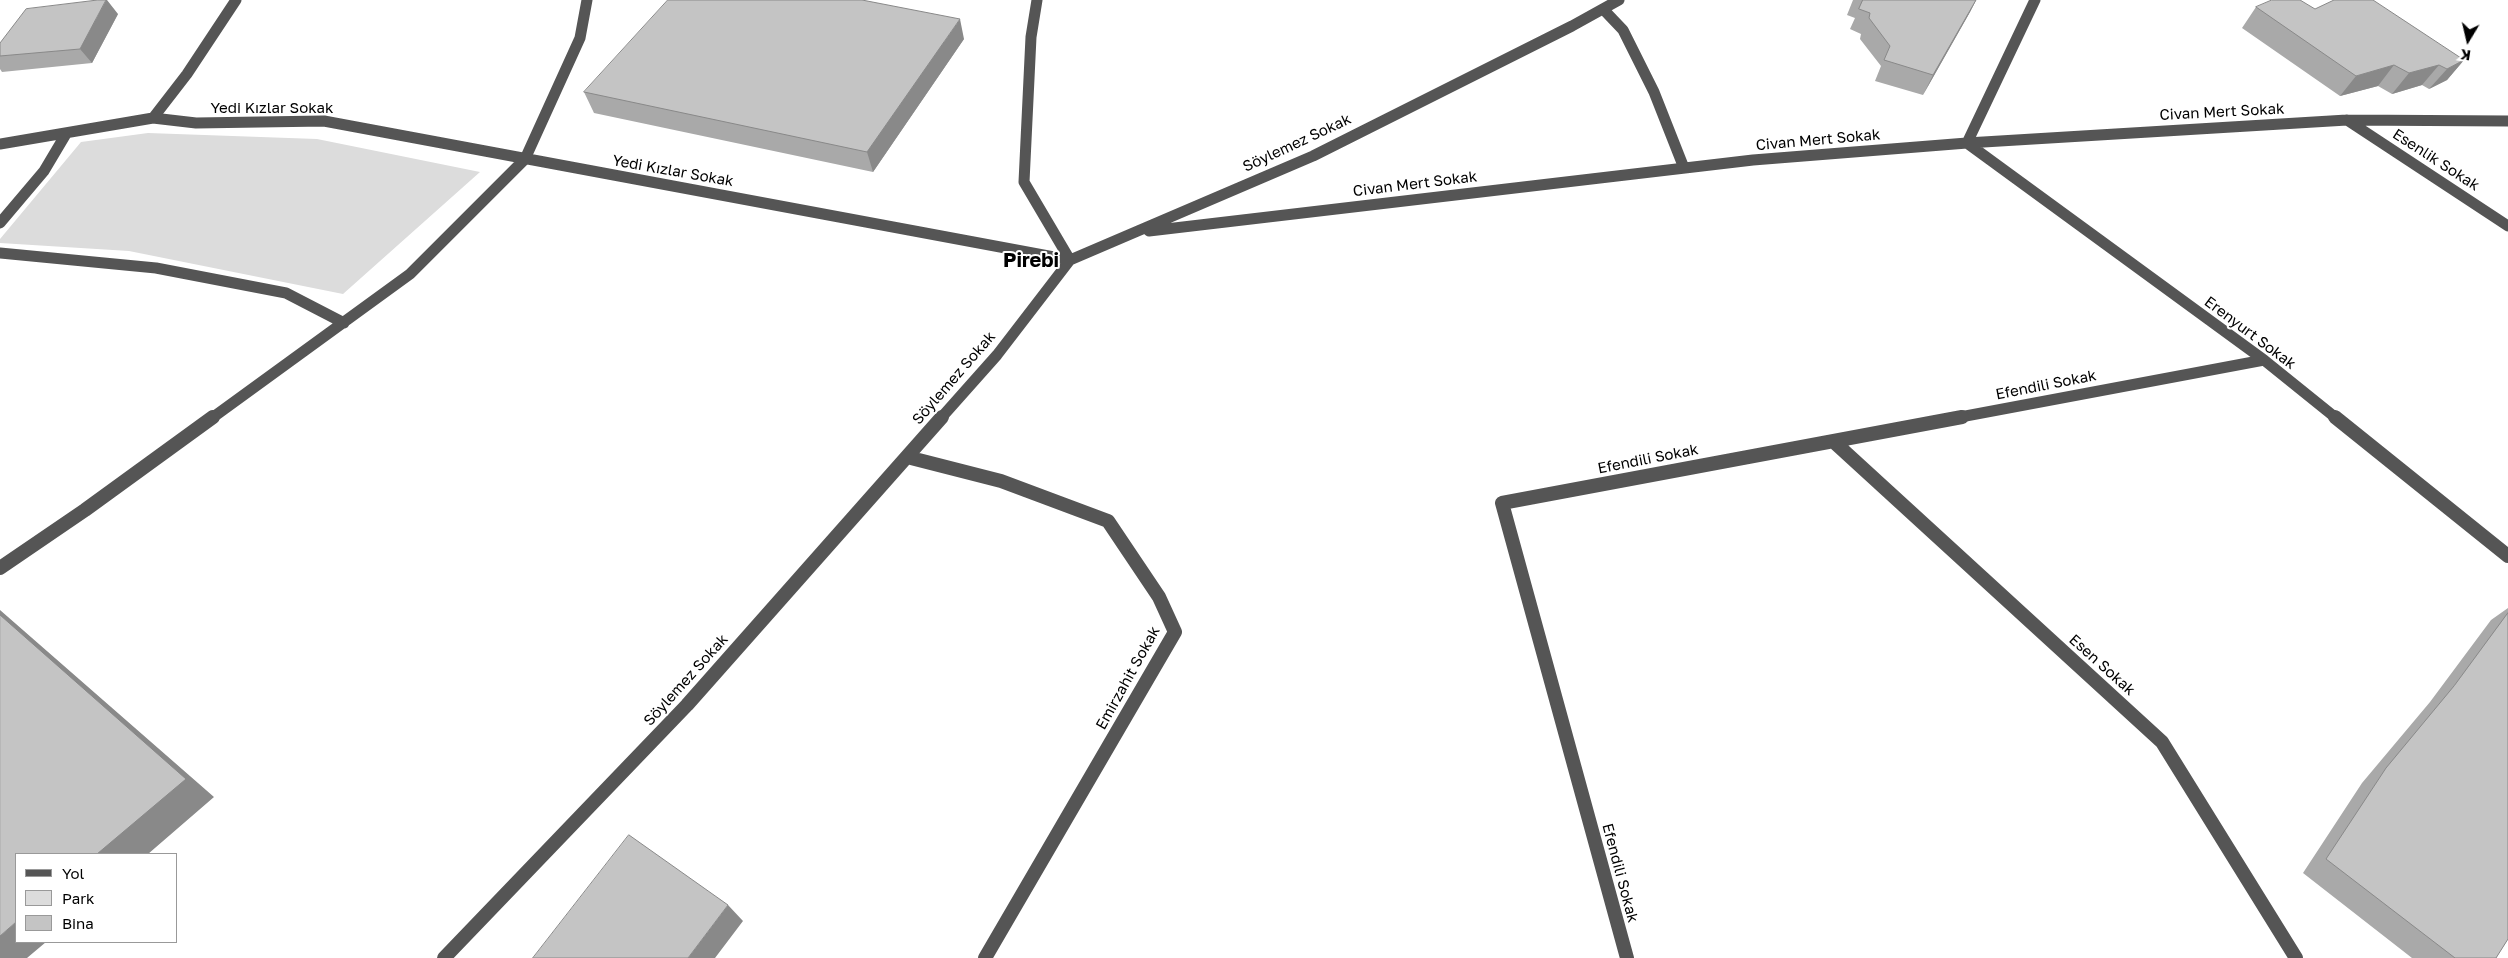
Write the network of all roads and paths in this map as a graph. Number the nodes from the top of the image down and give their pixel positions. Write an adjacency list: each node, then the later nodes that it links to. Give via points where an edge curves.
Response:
1 (236, 0): 7 (street)
2 (587, 0): 13 (street, via 580,38)
3 (1037, 0): 19 (street, via 1031,37 1024,182)
4 (1619, 0): 6 (street, Söylemez Sokak)
5 (2036, 0): 11 (street)
6 (1603, 9): 14 (street, via 1623,30 1654,92); 17 (street, Söylemez Sokak, via 1313,156)
7 (153, 118): 10 (street, Yedi Kızlar Sokak); 13 (street, Yedi Kızlar Sokak, via 196,123 324,121)
8 (2347, 120): 9 (street, Civan Mert Sokak); 11 (street, Civan Mert Sokak); 16 (street, Esenlik Sokak)
9 (2508, 121)
10 (66, 134): 12 (street, Yedi Kızlar Sokak); 15 (street, via 44,171)
11 (1967, 143): 14 (street, Civan Mert Sokak); 21 (street, Erenyurt Sokak)
12 (0, 144)
13 (524, 158): 19 (street, Yedi Kızlar Sokak); 20 (street, via 410,274)
14 (1684, 168): 17 (street, Civan Mert Sokak)
15 (0, 223)
16 (2508, 226)
17 (1133, 232): 19 (street, Söylemez Sokak)
18 (0, 253): 20 (street, via 156,268 286,293)
19 (1070, 260): 23 (street, Söylemez Sokak, via 997,356)
20 (344, 323): 25 (street)
21 (2264, 360): 22 (street, Efendili Sokak); 24 (street, Erenyurt Sokak)
22 (1833, 441): 28 (street, Efendili Sokak, via 1502,503); 29 (street, Esen Sokak, via 2162,742)
23 (907, 457): 26 (street, Söylemez Sokak, via 687,705); 27 (street, Emirzahit Sokak, via 1001,481 1108,521 1159,597 1175,632)
24 (2508, 556)
25 (0, 568)
26 (444, 958)
27 (985, 958)
28 (1627, 958)
29 (2296, 958)

